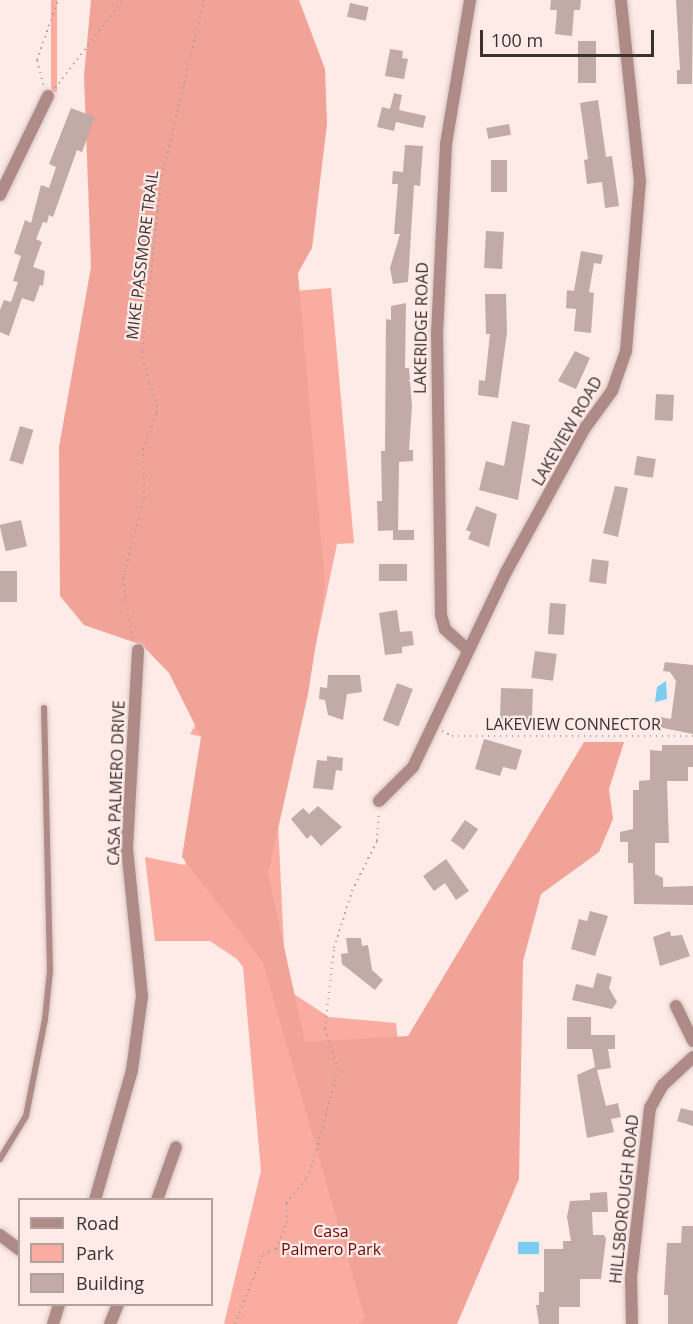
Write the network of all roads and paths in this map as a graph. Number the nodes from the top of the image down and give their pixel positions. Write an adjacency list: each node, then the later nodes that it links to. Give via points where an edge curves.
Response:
1 (58, 0): 6 (path, via 37,60 37,73)
2 (123, 0): 6 (path)
3 (204, 0): 9 (path, MIKE PASSMORE TRAIL, via 162,176 142,350 148,382 158,400 144,449 144,498 123,578 128,632)
4 (470, 0): 8 (street, LAKERIDGE ROAD, via 446,144 437,335 441,615 445,629)
5 (621, 0): 8 (street, LAKEVIEW ROAD, via 640,182 627,351 612,391 585,428)
6 (48, 96): 7 (street)
7 (0, 195)
8 (467, 649): 13 (street, LAKEVIEW ROAD, via 452,689 413,767)
9 (138, 650): 19 (street, CASA PALMERO DRIVE, via 127,848 142,996 132,1070)
10 (44, 708): 18 (lane, via 50,971 26,1116)
11 (452, 736): 12 (path, LAKEVIEW CONNECTOR)
12 (693, 736)
13 (379, 801): 27 (path, via 376,841 352,891 334,948 325,1029 338,1070 313,1162 307,1178 286,1203 287,1223 276,1250 263,1254)
14 (676, 1006): 15 (street)
15 (693, 1041)
16 (693, 1057): 28 (street, HILLSBOROUGH ROAD, via 663,1085 650,1108 631,1277)
17 (176, 1147): 20 (street)
18 (0, 1159)
19 (96, 1198)
20 (157, 1198)
21 (0, 1235): 22 (street)
22 (18, 1248)
23 (58, 1306): 25 (street)
24 (118, 1306): 26 (street)
25 (53, 1324)
26 (111, 1324)
27 (236, 1324)
28 (632, 1324)

